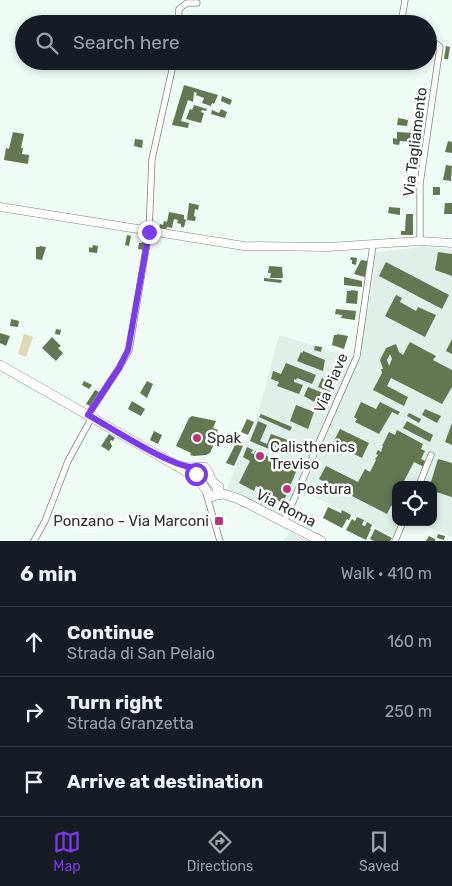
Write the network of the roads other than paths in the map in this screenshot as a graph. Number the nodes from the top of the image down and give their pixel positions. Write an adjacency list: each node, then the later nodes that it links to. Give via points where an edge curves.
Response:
1 (405, 0): 4 (street)
2 (197, 3): 3 (street, via 187,3 179,9)
3 (179, 15)
4 (402, 15)
5 (437, 44): 6 (street, Via Tagliamento, via 440,47)
6 (437, 68)
7 (172, 70): 10 (street, via 152,159)
8 (437, 70): 11 (street, Via Tagliamento, via 420,184)
9 (0, 207): 10 (street)
10 (149, 232): 13 (street, via 244,246); 15 (street, via 128,350)
11 (420, 241): 12 (street); 13 (street)
12 (452, 243)
13 (374, 245): 19 (street, Via Piave, via 357,356)
14 (0, 365): 15 (main road)
15 (90, 416): 18 (main road, via 172,462 195,472 206,468); 21 (street)
16 (431, 455): 17 (street)
17 (421, 481)
18 (214, 496): 19 (main road, Via Roma, via 226,495); 22 (street)
19 (284, 522): 23 (main road, Via Roma)
20 (401, 526): 24 (street)
21 (34, 541)
22 (220, 541)
23 (321, 541)
24 (395, 541)

